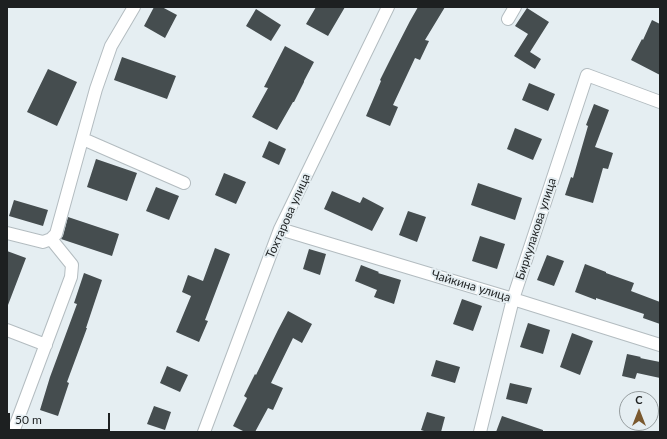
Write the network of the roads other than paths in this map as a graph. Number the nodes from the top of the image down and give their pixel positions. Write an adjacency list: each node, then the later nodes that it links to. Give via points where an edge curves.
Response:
1 (134, 7): 6 (street, via 111,46)
2 (388, 7): 8 (street, Тохтарова улица)
3 (515, 7): 4 (street)
4 (508, 19)
5 (660, 102): 11 (street, Биркулакова улица, via 587,74)
6 (83, 139): 7 (street); 10 (street, via 56,234)
7 (184, 183)
8 (280, 229): 11 (street, Чайкина улица); 16 (street, Тохтарова улица)
9 (7, 233): 10 (street, via 43,242)
10 (51, 239): 13 (street, via 72,265 72,277)
11 (513, 299): 14 (street, Чайкина улица); 17 (street, Биркулакова улица)
12 (7, 330): 13 (street)
13 (46, 345): 15 (street)
14 (660, 345)
15 (13, 432)
16 (204, 432)
17 (480, 432)

